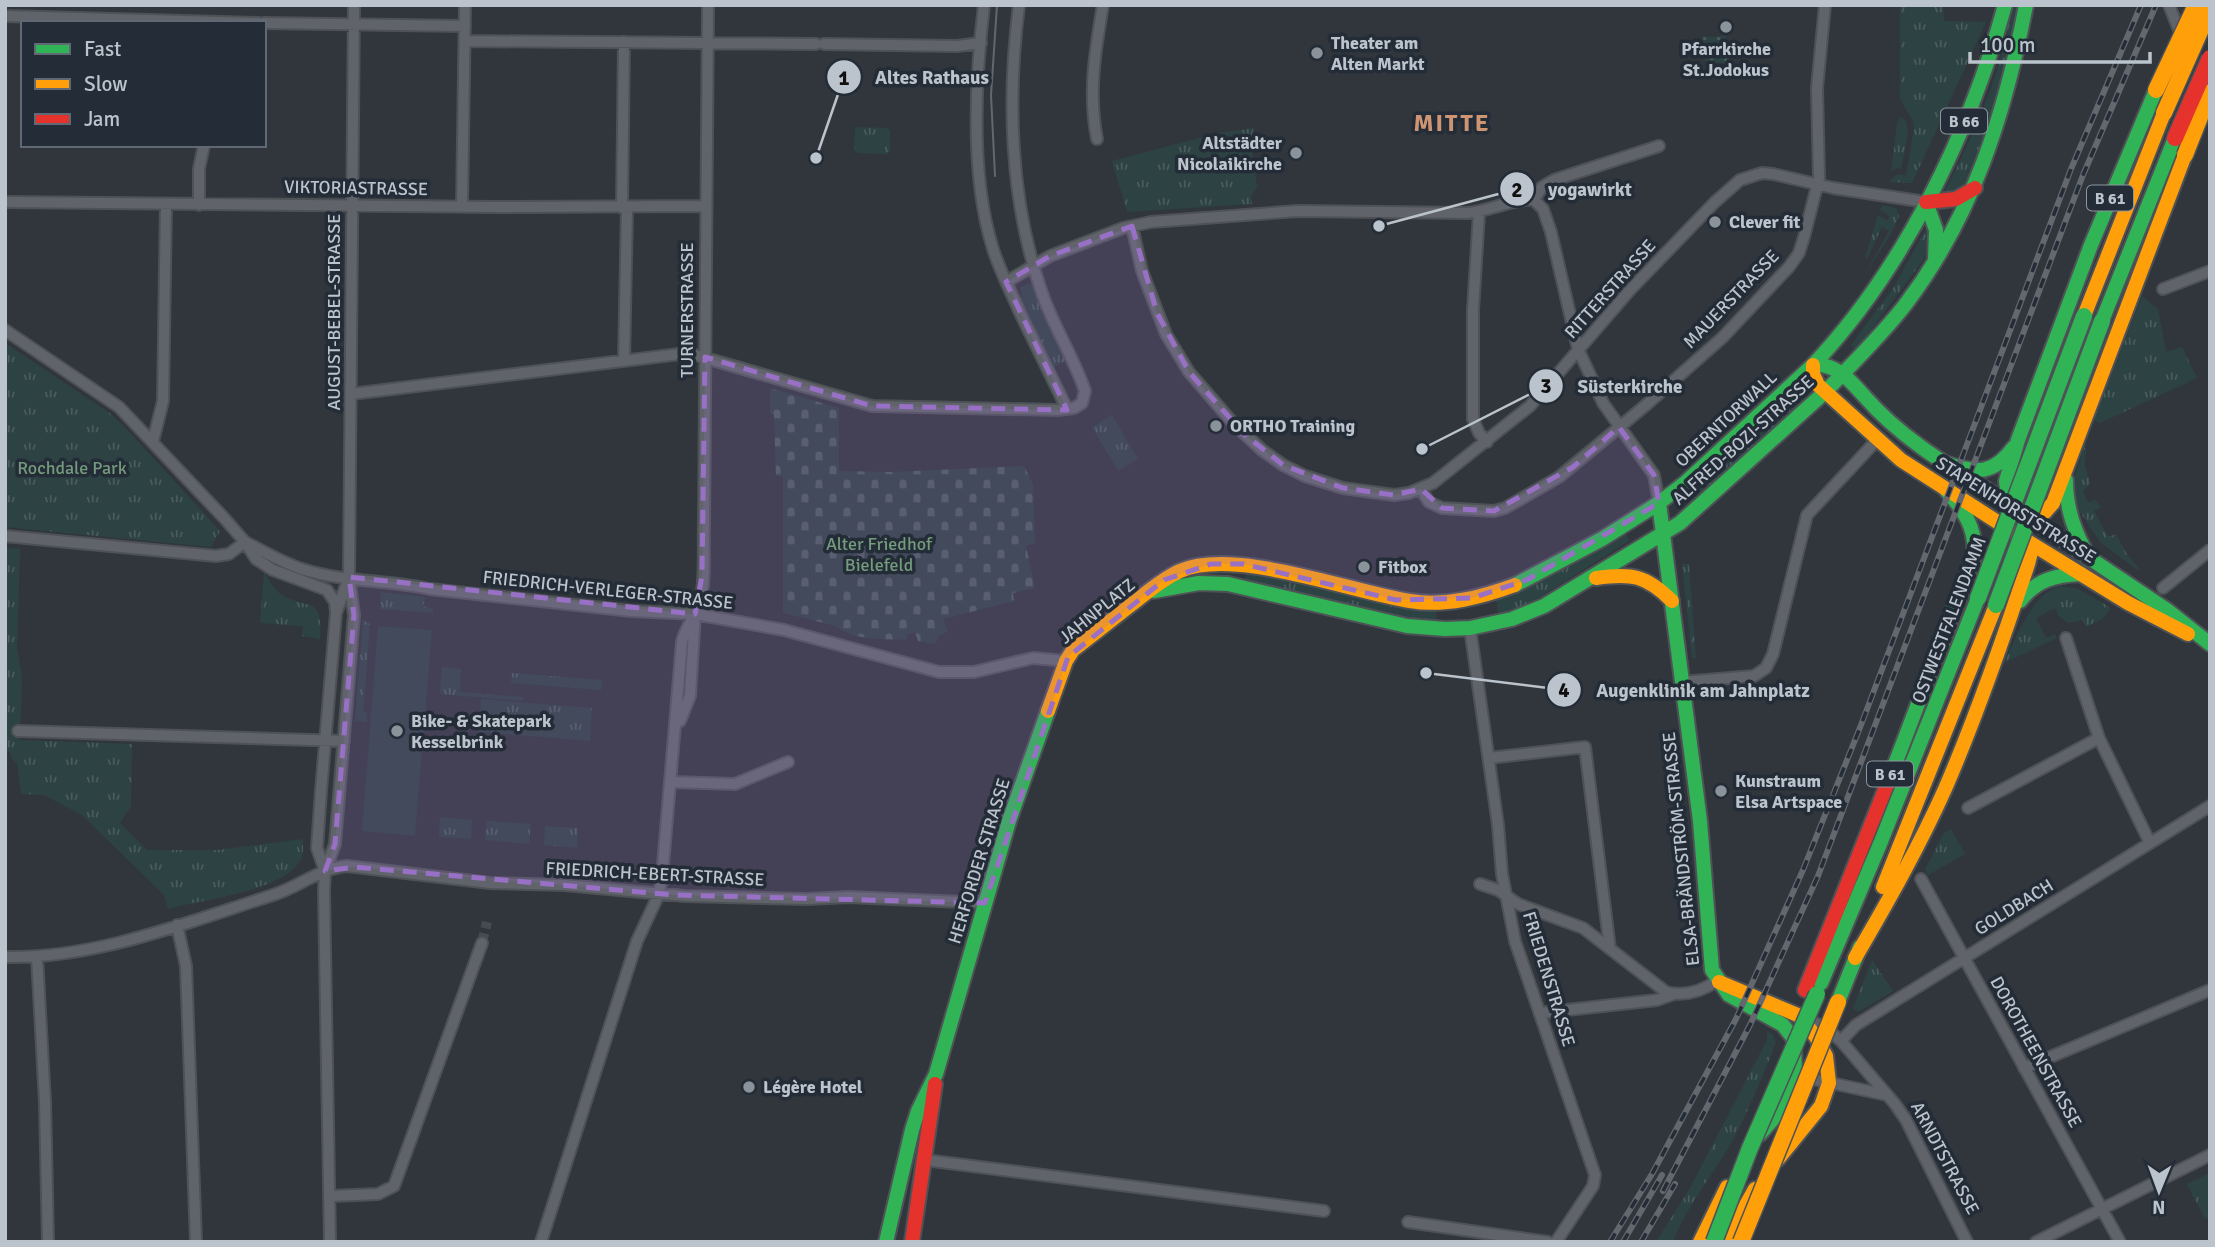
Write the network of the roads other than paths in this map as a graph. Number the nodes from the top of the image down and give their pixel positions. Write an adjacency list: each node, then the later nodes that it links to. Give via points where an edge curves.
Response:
1 (354, 5): 16 (street, AUGUST-BEBEL-STRASSE)
2 (465, 5): 17 (street)
3 (708, 5): 20 (street, TURNERSTRASSE)
4 (984, 5): 21 (street)
5 (1018, 5): 41 (street, via 1014,138 1021,210)
6 (1103, 5): 25 (street, via 1091,99)
7 (1825, 5): 28 (street, MAUERSTRASSE, via 1817,105)
8 (2005, 5): 32 (main road, OBERNTORWALL / B 66, via 1974,97)
9 (2026, 5): 29 (main road, ALFRED-BOZI-STRASSE / B 66, via 2004,108)
10 (2169, 5): 24 (street)
11 (2196, 5): 57 (main road, B 61, bridge, via 2091,245)
12 (2210, 9): 115 (main road, OSTWESTFALENDAMM / B 61, bridge, via 2084,316 1881,844)
13 (5, 16): 14 (street)
14 (182, 21)
15 (266, 23): 16 (street)
16 (354, 25): 17 (street); 35 (street, AUGUST-BEBEL-STRASSE)
17 (465, 26): 18 (street)
18 (465, 41): 19 (street); 37 (street)
19 (624, 42): 20 (street); 38 (street)
20 (707, 43): 21 (street); 36 (street, TURNERSTRASSE)
21 (981, 43): 44 (street, via 979,180 992,247)
22 (2210, 58): 111 (main road, B 61, bridge, via 2102,321 1996,605)
23 (2210, 92): 61 (main road, bridge)
24 (2210, 114)
25 (1097, 139)
26 (1660, 146): 30 (street, via 1554,180 1542,187)
27 (204, 147): 34 (street)
28 (1818, 185): 32 (street, RITTERSTRASSE); 47 (street, RITTERSTRASSE, via 1762,173 1740,180); 55 (street, MAUERSTRASSE, via 1802,245 1789,267 1723,337)
29 (1975, 188): 32 (main road, via 1956,199); 42 (main road, ALFRED-BOZI-STRASSE / B 66)
30 (1534, 200): 39 (street); 47 (street, via 1543,209 1551,232)
31 (5, 202): 33 (street, VIKTORIASTRASSE)
32 (1926, 202): 42 (main road, via 1938,231); 50 (main road, OBERNTORWALL / B 66, via 1875,294)
33 (166, 204): 34 (street, VIKTORIASTRASSE); 58 (street, via 163,401)
34 (198, 205): 35 (street, VIKTORIASTRASSE)
35 (352, 205): 37 (street, VIKTORIASTRASSE); 53 (street, AUGUST-BEBEL-STRASSE)
36 (705, 206): 38 (street, VIKTORIASTRASSE); 48 (street, TURNERSTRASSE)
37 (462, 207): 38 (street, VIKTORIASTRASSE)
38 (625, 208): 49 (street)
39 (1479, 213): 40 (street, via 1239,214); 59 (street, via 1473,419)
40 (1132, 226): 41 (street); 62 (street, RITTERSTRASSE, via 1142,271 1163,327 1189,372 1244,434 1283,466 1319,481 1385,494)
41 (1033, 265): 44 (street); 54 (street, via 1085,391 1082,403)
42 (1934, 265): 51 (main road, ALFRED-BOZI-STRASSE / B 66, via 1898,314)
43 (2210, 271): 45 (street)
44 (1006, 282): 54 (street)
45 (2163, 289)
46 (5, 330): 58 (street, via 119,407)
47 (1578, 349): 55 (street); 59 (street, RITTERSTRASSE, via 1531,406)
48 (705, 356): 49 (street, via 688,353); 54 (street, via 872,406); 84 (street, TURNERSTRASSE, via 702,576)
49 (624, 360): 53 (street)
50 (1813, 365): 51 (main road, via 1828,364); 52 (main road, via 1814,378); 64 (main road, OBERNTORWALL)
51 (1842, 374): 52 (main road, ALFRED-BOZI-STRASSE / B 66); 60 (main road, STAPENHORSTSTRASSE, via 1881,416)
52 (1825, 392): 56 (main road, STAPENHORSTSTRASSE); 67 (main road, ALFRED-BOZI-STRASSE)
53 (351, 394): 76 (street, AUGUST-BEBEL-STRASSE)
54 (1072, 408)
55 (1619, 427): 62 (street, MAUERSTRASSE, via 1566,472 1499,510 1442,508 1429,502); 64 (street, via 1654,475)
56 (1877, 440): 63 (main road, STAPENHORSTSTRASSE); 89 (street, via 1807,515 1766,668 1754,677)
57 (2018, 440): 60 (main road, B 61, via 1992,468 1976,472); 65 (main road, B 61, via 2006,481)
58 (153, 441): 70 (street)
59 (1487, 442): 62 (street, RITTERSTRASSE)
60 (1948, 464): 65 (main road, STAPENHORSTSTRASSE)
61 (2066, 470): 66 (main road, via 2049,508); 73 (main road, via 2069,516)
62 (1421, 489)
63 (1946, 490): 66 (main road, STAPENHORSTSTRASSE); 71 (main road, via 1971,521)
64 (1659, 503): 67 (main road, ELSA-BRÄNDSTRÖM-STRASSE); 74 (main road, OBERNTORWALL, via 1527,580 1472,598 1404,601)
65 (2009, 504): 66 (main road, STAPENHORSTSTRASSE)
66 (2017, 522): 69 (main road, STAPENHORSTSTRASSE); 71 (main road, via 1989,533); 73 (main road, STAPENHORSTSTRASSE)
67 (1664, 535): 77 (main road, ALFRED-BOZI-STRASSE); 81 (main road, ELSA-BRÄNDSTRÖM-STRASSE)
68 (5, 536): 70 (street, via 216,556 229,554)
69 (2027, 541): 75 (main road, STAPENHORSTSTRASSE); 82 (main road, B 61, via 2031,555)
70 (245, 542): 76 (street, FRIEDRICH-VERLEGER-STRASSE, via 306,570); 83 (street, via 263,565 327,590)
71 (1976, 544): 115 (main road, B 61)
72 (2210, 550): 78 (street)
73 (2089, 558): 87 (main road, STAPENHORSTSTRASSE)
74 (1281, 573): 79 (main road, JAHNPLATZ, via 1243,564 1211,564 1182,570)
75 (2081, 574): 82 (main road, B 61, via 2045,579 2029,590); 87 (main road, STAPENHORSTSTRASSE)
76 (349, 577): 83 (street, AUGUST-BEBEL-STRASSE); 84 (street, FRIEDRICH-VERLEGER-STRASSE, via 619,610); 93 (street, AUGUST-BEBEL-STRASSE, via 354,615)
77 (1590, 579): 81 (main road, via 1642,576); 85 (main road, ALFRED-BOZI-STRASSE, via 1512,620)
78 (2163, 588)
79 (1152, 591): 80 (main road, JAHNPLATZ, via 1213,582); 88 (main road, JAHNPLATZ, via 1076,648)
80 (1275, 595): 85 (main road, ALFRED-BOZI-STRASSE, via 1407,626)
81 (1672, 601): 89 (main road, ELSA-BRÄNDSTRÖM-STRASSE)
82 (2014, 611): 111 (main road, B 61, via 1929,822)
83 (336, 613): 92 (street, AUGUST-BEBEL-STRASSE)
84 (695, 614): 88 (street, FRIEDRICH-VERLEGER-STRASSE, via 796,633 939,672 974,671 1033,658); 96 (street, TURNERSTRASSE, via 683,637)
85 (1470, 628): 94 (street, FRIEDENSTRASSE)
86 (2066, 638): 91 (street)
87 (2206, 642)
88 (1066, 661): 105 (main road, HERFORDER STRASSE)
89 (1682, 682): 113 (main road, ELSA-BRÄNDSTRÖM-STRASSE, via 1700,821 1709,955)
90 (18, 731): 92 (street)
91 (2099, 738): 98 (street); 99 (street)
92 (326, 739): 93 (street); 100 (street, AUGUST-BEBEL-STRASSE, via 317,843)
93 (344, 741): 100 (street, AUGUST-BEBEL-STRASSE, via 335,844)
94 (1489, 758): 104 (street, FRIEDENSTRASSE); 108 (street, via 1585,747)
95 (788, 762): 96 (street, via 735,784)
96 (671, 782): 103 (street, TURNERSTRASSE)
97 (2210, 806): 99 (street, GOLDBACH)
98 (1968, 808)
99 (2150, 844): 112 (street, GOLDBACH)
100 (324, 871): 103 (street, FRIEDRICH-EBERT-STRASSE, via 355,867 490,883); 106 (street, via 284,891); 128 (street, AUGUST-BEBEL-STRASSE)
101 (1921, 879): 112 (street, DOROTHEENSTRASSE)
102 (1480, 884): 104 (street)
103 (659, 894): 105 (street, FRIEDRICH-EBERT-STRASSE); 137 (street, TURNERSTRASSE, via 637,941)
104 (1506, 895): 108 (street, via 1518,904 1572,923); 117 (street, FRIEDENSTRASSE, via 1515,941)
105 (985, 904): 122 (main road, HERFORDER STRASSE)
106 (177, 925): 110 (street, via 89,950); 135 (street, via 186,966)
107 (482, 943): 128 (street, via 394,1186 378,1194)
108 (1611, 949): 116 (street)
109 (5, 957): 110 (street)
110 (37, 957): 134 (street)
111 (1855, 958): 145 (main road, B 61, bridge)
112 (1964, 959): 119 (street, GOLDBACH, via 1856,1025); 121 (street, DOROTHEENSTRASSE)
113 (1717, 982): 116 (street, via 1701,991); 118 (main road, ARNDTSTRASSE); 120 (main road, ARNDTSTRASSE, via 1740,1003 1783,1025 1794,1039)
114 (2210, 990): 121 (street)
115 (1811, 992): 143 (main road, B 61, bridge)
116 (1674, 994): 117 (street, via 1657,1000)
117 (1540, 1013): 141 (street, FRIEDENSTRASSE, via 1595,1175 1593,1186)
118 (1800, 1016): 119 (street, ARNDTSTRASSE); 123 (main road, via 1826,1056)
119 (1841, 1041): 124 (street, ARNDTSTRASSE)
120 (1796, 1057): 123 (street, ARNDTSTRASSE, via 1809,1077); 142 (main road, via 1795,1080 1787,1102 1743,1159)
121 (2024, 1068): 129 (street, DOROTHEENSTRASSE)
122 (936, 1074): 126 (main road, HERFORDER STRASSE); 127 (main road, HERFORDER STRASSE, via 918,1111)
123 (1829, 1083): 124 (street, ARNDTSTRASSE); 144 (main road, via 1821,1106 1757,1185)
124 (1886, 1095): 146 (street, ARNDTSTRASSE, via 1906,1120)
125 (2210, 1155): 129 (street)
126 (925, 1160): 127 (main road, via 911,1165); 130 (street); 133 (main road, HERFORDER STRASSE)
127 (901, 1180): 131 (main road, HERFORDER STRASSE)
128 (331, 1196): 136 (street, AUGUST-BEBEL-STRASSE)
129 (2102, 1208): 147 (street); 148 (street, DOROTHEENSTRASSE)
130 (1324, 1211)
131 (891, 1219): 133 (main road, via 900,1231); 138 (main road, HERFORDER STRASSE)
132 (1408, 1222): 140 (street)
133 (915, 1224): 139 (main road, HERFORDER STRASSE)
134 (48, 1242)
135 (196, 1242)
136 (330, 1242)
137 (541, 1242)
138 (886, 1242)
139 (912, 1242)
140 (1548, 1242)
141 (1556, 1242)
142 (1700, 1242)
143 (1714, 1242)
144 (1725, 1242)
145 (1741, 1242)
146 (1967, 1242)
147 (2036, 1242)
148 (2120, 1242)

